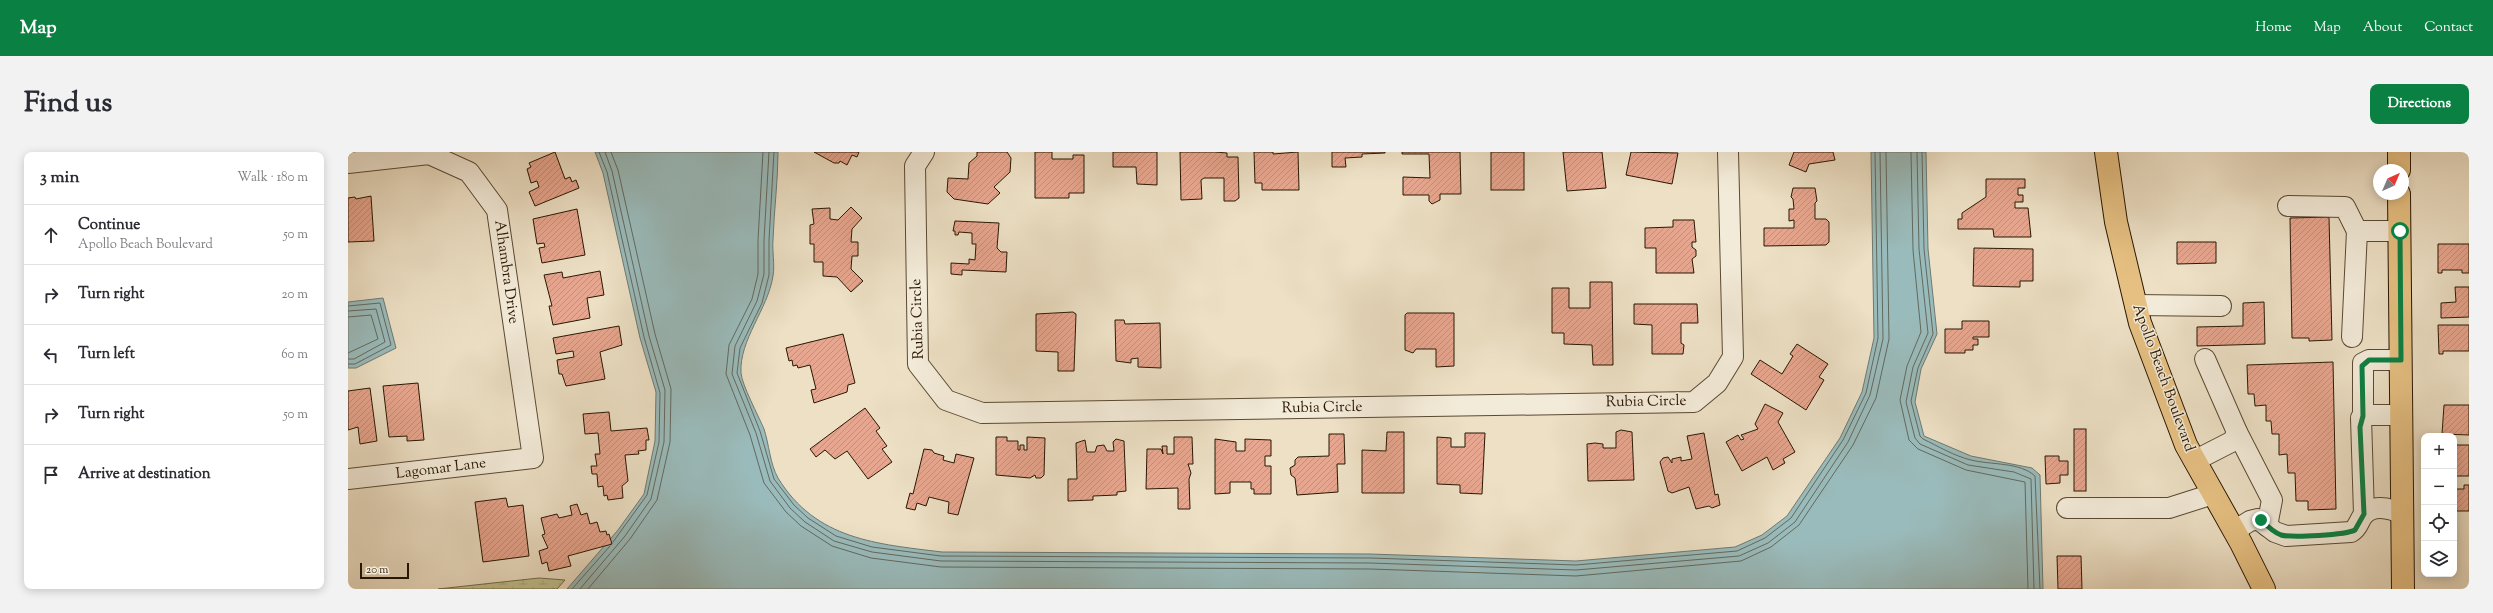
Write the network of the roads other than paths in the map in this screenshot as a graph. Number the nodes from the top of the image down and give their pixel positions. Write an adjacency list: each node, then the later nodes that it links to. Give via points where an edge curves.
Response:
1 (924, 152): 2 (street, Rubia Circle, via 915,166 918,364 946,400 982,413 1694,402 1717,383 1733,357)
2 (1728, 152)
3 (2106, 152): 11 (main road, Apollo Beach Boulevard, via 2116,222)
4 (2399, 152): 6 (main road)
5 (348, 163): 19 (street, Alhambra Drive, via 429,154 470,172 498,210)
6 (2399, 164)
7 (2399, 200): 10 (main road)
8 (2288, 206): 9 (street, via 2345,206)
9 (2357, 231): 10 (street); 13 (street)
10 (2400, 231): 15 (main road)
11 (2135, 305): 12 (street); 20 (main road, Apollo Beach Boulevard, via 2186,445)
12 (2221, 306)
13 (2352, 337)
14 (2205, 359): 18 (street)
15 (2401, 360): 16 (main road); 17 (street, via 2369,360 2363,363)
16 (2401, 415): 17 (street); 25 (main road)
17 (2363, 416): 24 (street, via 2360,427)
18 (2237, 432): 20 (street, via 2233,440); 26 (street, via 2272,500)
19 (533, 458): 21 (street, Lagomar Lane)
20 (2194, 460): 22 (main road, Apollo Beach Boulevard)
21 (348, 479)
22 (2213, 494): 23 (street, via 2169,508); 27 (main road, Apollo Beach Boulevard)
23 (2067, 508)
24 (2364, 514): 25 (street, via 2377,508 2385,508); 26 (street, via 2358,526 2351,532 2286,536)
25 (2402, 514): 29 (main road)
26 (2267, 526): 27 (street, via 2261,520 2253,519)
27 (2234, 531): 28 (main road, Apollo Beach Boulevard)
28 (2264, 589)
29 (2403, 589)

